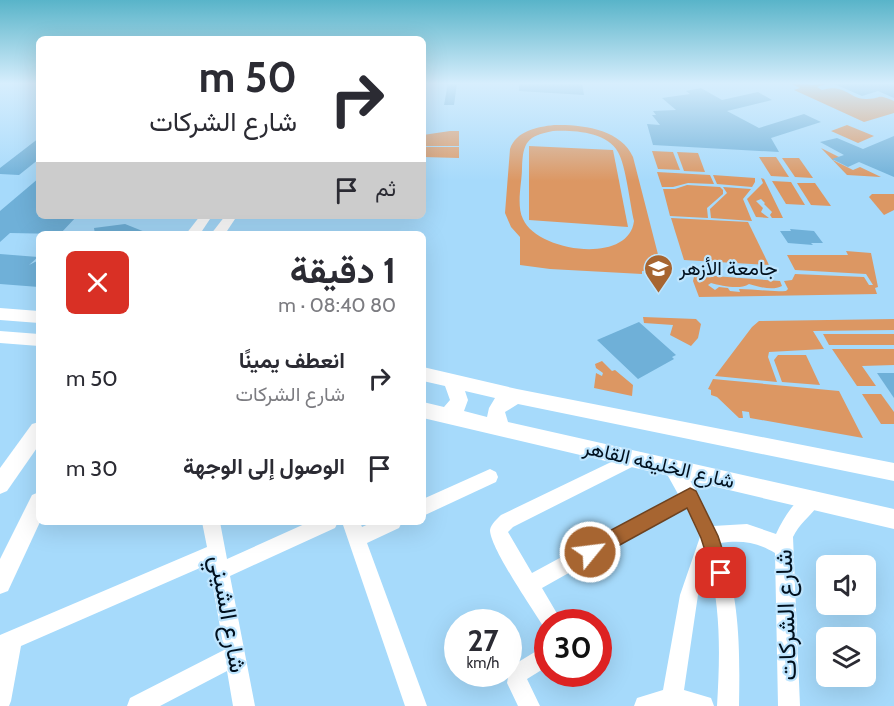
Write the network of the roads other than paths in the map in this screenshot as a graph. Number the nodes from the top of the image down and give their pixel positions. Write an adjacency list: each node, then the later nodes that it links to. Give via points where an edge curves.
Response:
1 (0, 314): 2 (main road)
2 (36, 316)
3 (0, 337): 4 (main road)
4 (36, 340)
5 (426, 375): 6 (main road, شارع الخليفه القاهر)
6 (450, 379): 7 (main road, شارع الخليفه القاهر); 9 (main road, via 459,402 454,411)
7 (517, 396): 10 (main road, via 496,409); 14 (main road, شارع الخليفه القاهر)
8 (426, 411): 9 (main road, شارع الخليفه القاهر)
9 (444, 416): 10 (main road, شارع الخليفه القاهر)
10 (503, 429): 12 (main road, شارع الخليفه القاهر)
11 (36, 434): 16 (main road)
12 (634, 458): 13 (main road, شارع الخليفه القاهر); 30 (street, via 502,524 501,540)
13 (671, 466): 17 (street); 18 (main road, شارع الخليفه القاهر)
14 (894, 472)
15 (490, 477): 19 (street)
16 (0, 484)
17 (690, 496): 26 (street); 30 (street)
18 (813, 499): 21 (main road, شارع الخليفه القاهر); 27 (street, شارع الشركات, via 788,526)
19 (426, 507)
20 (36, 508): 29 (main road)
21 (894, 519)
22 (212, 525): 28 (street, شارع الشيني)
23 (321, 525): 28 (street)
24 (378, 525): 25 (street)
25 (354, 530): 39 (street)
26 (709, 536): 27 (street, via 745,532); 36 (street, via 689,594); 43 (street, via 728,604)
27 (783, 547): 44 (street, شارع الشركات)
28 (219, 562): 32 (street); 33 (street, شارع الشيني)
29 (0, 583)
30 (529, 585): 31 (street)
31 (544, 609)
32 (6, 643): 35 (street)
33 (236, 655): 37 (street); 38 (street, شارع الشيني)
34 (534, 663): 40 (street, via 517,674 517,683)
35 (0, 701)
36 (672, 703): 41 (street, via 658,700); 42 (street, via 681,699)
37 (138, 706)
38 (244, 706)
39 (416, 706)
40 (529, 706)
41 (645, 706)
42 (703, 706)
43 (728, 706)
44 (789, 706)

